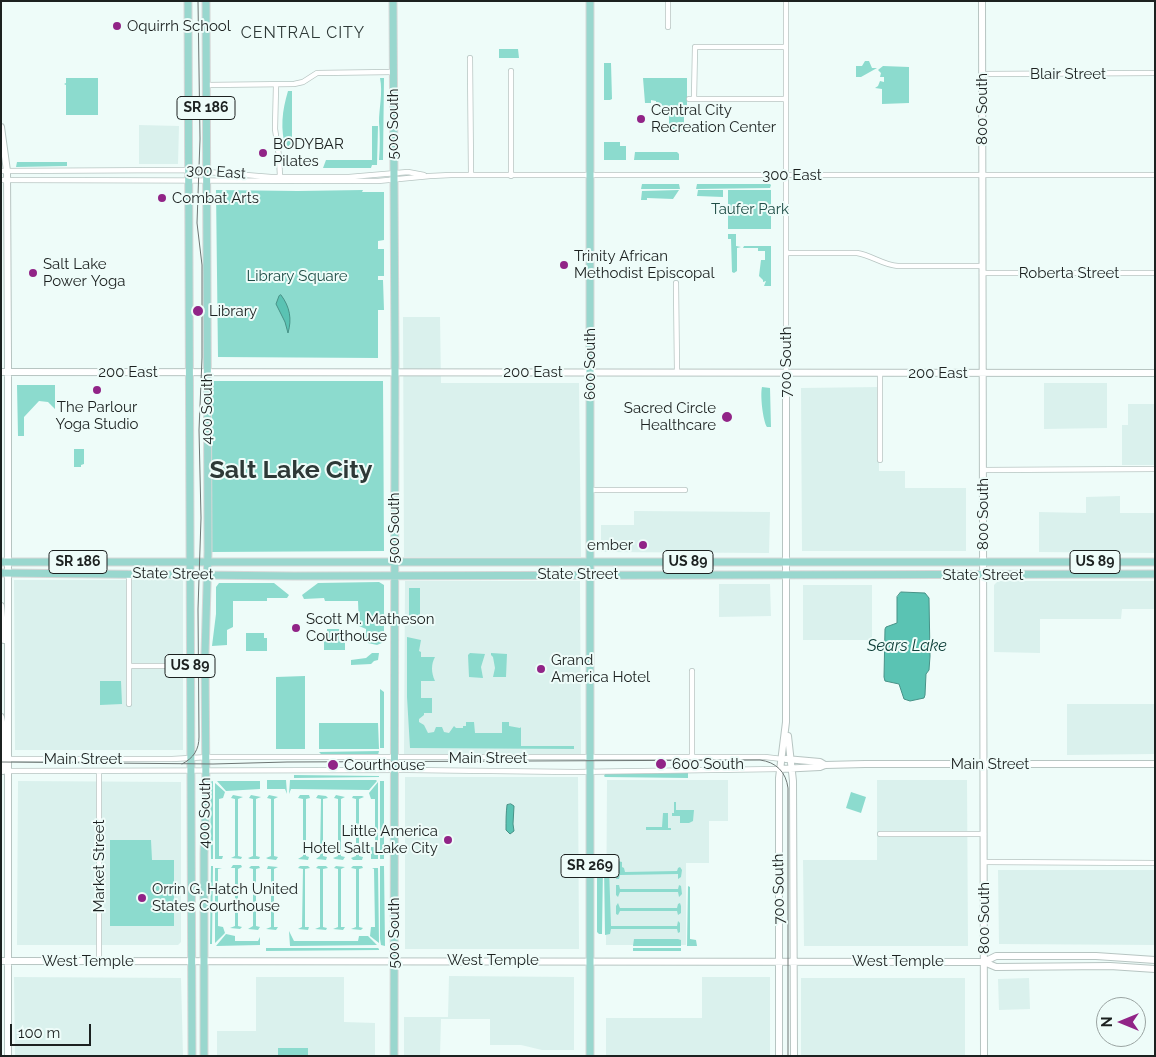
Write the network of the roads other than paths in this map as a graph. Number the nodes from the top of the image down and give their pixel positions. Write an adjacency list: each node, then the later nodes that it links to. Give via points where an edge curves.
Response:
1 (188, 1): 19 (main road, 400 South / SR 186)
2 (206, 1): 15 (main road, 400 South / SR 186)
3 (393, 1): 12 (main road, 500 South)
4 (590, 1): 23 (main road, 600 South)
5 (668, 1): 8 (street)
6 (786, 1): 9 (street, 700 South)
7 (982, 1): 13 (street, 800 South)
8 (668, 27)
9 (786, 47): 17 (street, 700 South); 17 (street, via 695,47 692,99)
10 (470, 58): 22 (street)
11 (511, 71): 27 (street)
12 (393, 72): 16 (street, via 316,73 299,84); 29 (main road, 500 South)
13 (982, 74): 14 (street, Blair Street); 25 (street, 800 South)
14 (1155, 74)
15 (206, 85): 16 (street); 21 (main road, 400 South / SR 186)
16 (276, 85): 28 (street, via 275,129)
17 (786, 99): 24 (street, 700 South)
18 (1, 127): 20 (street)
19 (189, 170): 20 (street, 300 East); 21 (street, 300 East); 31 (main road, 400 South / SR 186)
20 (4, 171): 30 (street)
21 (206, 172): 28 (street, 300 East); 32 (main road, 400 South / SR 186)
22 (471, 175): 27 (street, 300 East); 29 (street, 300 East, via 430,176 410,172)
23 (591, 175): 24 (street, 300 East); 27 (street, 300 East); 41 (main road, 600 South)
24 (786, 175): 25 (street, 300 East); 33 (street, 700 South)
25 (982, 175): 26 (street, 300 East); 34 (street, 800 South)
26 (1155, 175)
27 (512, 176)
28 (280, 177): 29 (street, 300 East)
29 (393, 177): 32 (street, 300 East); 40 (main road, 500 South)
30 (4, 180): 31 (street, 300 East); 37 (street)
31 (189, 181): 32 (street, 300 East); 38 (main road, 400 South / SR 186)
32 (206, 181): 39 (main road, 400 South / SR 186)
33 (786, 253): 34 (street, Roberta Street, via 853,253 898,266); 44 (street, 700 South)
34 (982, 270): 35 (street, Roberta Street); 46 (street, 800 South)
35 (1155, 273)
36 (676, 283): 42 (street)
37 (5, 372): 38 (street, 200 East); 50 (street)
38 (190, 372): 39 (street, 200 East); 59 (main road, 400 South / SR 186)
39 (207, 372): 40 (street, 200 East); 60 (main road, 400 South / SR 186)
40 (395, 372): 41 (street, 200 East); 54 (main road, 500 South)
41 (590, 372): 42 (street, 200 East); 51 (main road, 600 South)
42 (676, 372): 44 (street, 200 East)
43 (1155, 372): 46 (street, 200 East)
44 (786, 373): 45 (street, 200 East); 56 (street, 700 South)
45 (880, 373): 46 (street, 200 East); 47 (street)
46 (982, 373): 49 (street, 800 South)
47 (880, 460)
48 (1155, 469): 49 (street)
49 (983, 470): 57 (street, 800 South)
50 (4, 478): 53 (street)
51 (590, 490): 52 (street); 55 (main road, 600 South)
52 (685, 490)
53 (5, 562): 59 (main road, State Street / SR 186); 61 (street)
54 (394, 562): 55 (main road, State Street / US 89); 60 (main road, State Street / US 89); 69 (main road, 500 South)
55 (590, 562): 56 (main road, State Street / US 89); 63 (main road, 600 South / SR 269)
56 (786, 562): 57 (main road, State Street / US 89); 64 (street, 700 South)
57 (983, 562): 58 (main road, State Street / US 89); 68 (street, 800 South)
58 (1155, 562)
59 (189, 563): 60 (main road, State Street / US 89); 66 (main road, 400 South / US 89)
60 (208, 563): 67 (main road, 400 South / SR 186)
61 (5, 573): 62 (main road, State Street / SR 186); 71 (street)
62 (129, 573): 66 (main road, State Street / SR 186); 72 (street)
63 (590, 574): 64 (main road, State Street / US 89); 69 (main road, State Street / US 89); 81 (main road, 600 South / SR 269)
64 (786, 574): 68 (main road, State Street / US 89); 78 (street, 700 South)
65 (1155, 574): 68 (main road, State Street / US 89)
66 (189, 575): 67 (main road, State Street / SR 186); 73 (main road, 400 South / US 89)
67 (208, 575): 69 (main road, State Street / US 89); 80 (main road, 400 South / US 89)
68 (983, 575): 87 (street, 800 South)
69 (394, 576): 82 (main road, 500 South)
70 (1, 606): 71 (street)
71 (8, 656): 75 (street)
72 (129, 666): 73 (street); 76 (street)
73 (190, 666): 79 (main road, 400 South / US 89)
74 (692, 671): 83 (street)
75 (4, 674): 84 (street)
76 (129, 704)
77 (1, 717): 84 (street)
78 (786, 722): 85 (street, 700 South); 86 (street, 700 South)
79 (191, 757): 80 (street, Main Street); 84 (street, Main Street); 96 (main road, 400 South / US 89)
80 (206, 757): 82 (street, Main Street); 92 (main road, 400 South / US 89)
81 (590, 757): 82 (street, Main Street); 83 (street, Main Street); 97 (main road, 600 South / SR 269)
82 (393, 758): 93 (main road, 500 South)
83 (692, 758): 85 (street, Main Street)
84 (4, 759): 94 (street)
85 (782, 759): 86 (street, Main Street); 90 (street, 700 South)
86 (790, 760): 89 (street, Main Street); 91 (street, 700 South)
87 (983, 764): 88 (street, Main Street); 89 (street, Main Street); 99 (street, 800 South)
88 (1155, 764)
89 (824, 765): 91 (street, Main Street)
90 (780, 769): 91 (street, Main Street); 97 (street, Main Street); 110 (street, 700 South)
91 (792, 769): 111 (street, 700 South)
92 (206, 770): 93 (street, Main Street); 96 (street, Main Street); 104 (main road, 400 South / US 89)
93 (393, 770): 97 (street, Main Street); 105 (main road, 500 South)
94 (4, 771): 95 (street, Main Street); 102 (street)
95 (99, 771): 96 (street, Main Street); 109 (street, Market Street)
96 (191, 771): 103 (main road, 400 South / US 89)
97 (590, 772): 106 (main road, 600 South / SR 269)
98 (880, 834): 99 (street)
99 (984, 834): 100 (street, 800 South)
100 (984, 862): 101 (street); 112 (street, 800 South)
101 (1155, 863)
102 (4, 870): 108 (street)
103 (192, 960): 104 (street, West Temple); 109 (street, West Temple); 115 (main road, 400 South / US 89)
104 (204, 960): 105 (street, West Temple); 116 (main road, 400 South / US 89)
105 (394, 960): 106 (street, West Temple); 117 (main road, 500 South)
106 (590, 960): 110 (street, West Temple); 118 (main road, 600 South / SR 269)
107 (1155, 960): 112 (street, West Temple, via 996,956)
108 (4, 961): 109 (street, West Temple); 114 (street)
109 (99, 961)
110 (780, 961): 111 (street, West Temple); 119 (street, 700 South)
111 (794, 961): 112 (street, West Temple); 120 (street, 700 South)
112 (984, 962): 113 (street, West Temple, via 996,967); 121 (street, 800 South)
113 (1155, 969)
114 (8, 1056)
115 (192, 1056)
116 (204, 1056)
117 (394, 1056)
118 (590, 1056)
119 (779, 1056)
120 (794, 1056)
121 (984, 1056)

